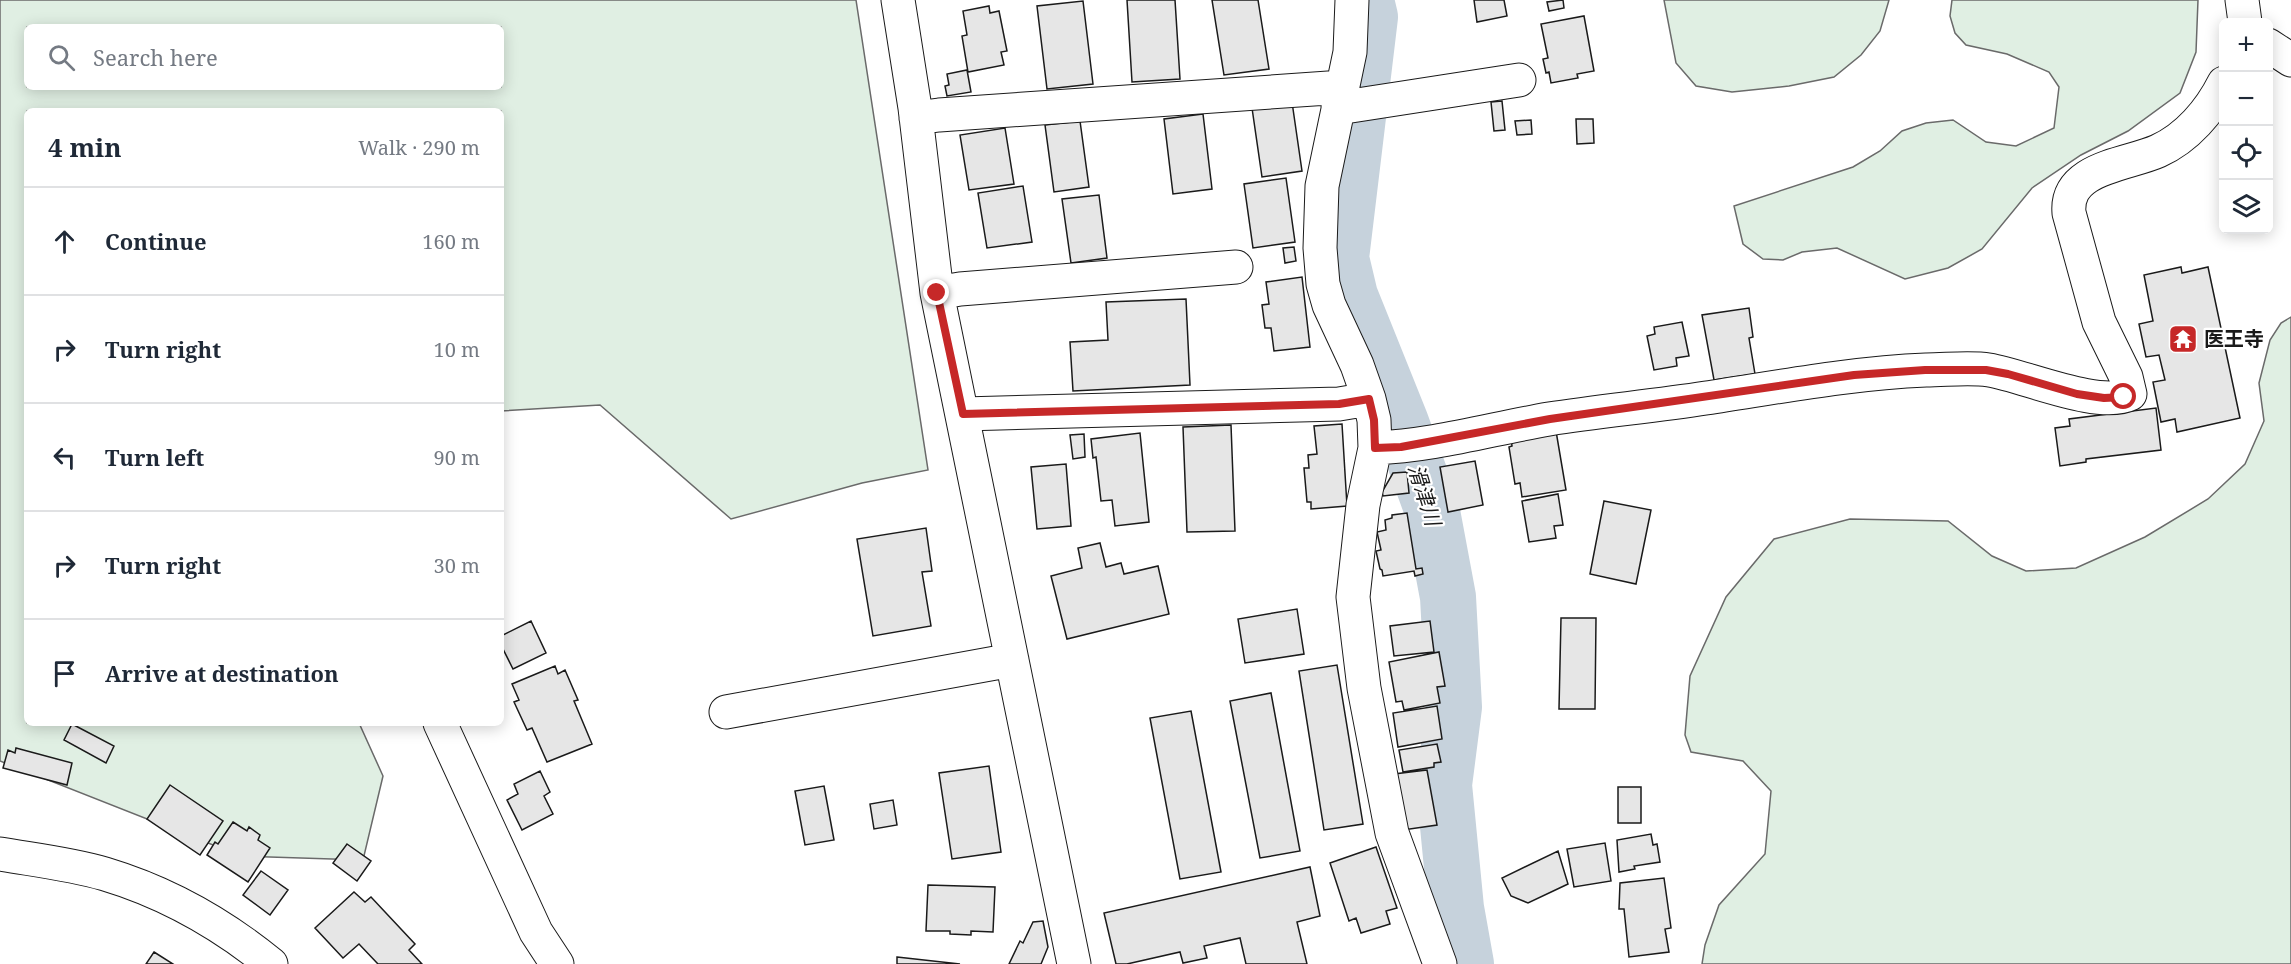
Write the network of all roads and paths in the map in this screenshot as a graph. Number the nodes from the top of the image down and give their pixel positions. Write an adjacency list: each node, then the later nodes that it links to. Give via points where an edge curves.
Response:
1 (898, 0): 10 (street)
2 (1352, 0): 9 (street, via 1350,52)
3 (2242, 0): 4 (street)
4 (2244, 18)
5 (2273, 48): 6 (street)
6 (2291, 60)
7 (1519, 80): 9 (street)
8 (2219, 90): 15 (street, via 2205,114 2183,136 2158,151 2095,171 2078,184 2068,201 2099,322 2126,377 2130,394 2124,397 2077,394 1986,370 1854,375)
9 (1341, 97): 10 (street); 13 (street, via 1322,186 1323,284)
10 (916, 118): 12 (street)
11 (1236, 267): 12 (street)
12 (937, 293): 14 (street)
13 (1369, 399): 14 (street, via 1339,404); 15 (street)
14 (963, 414): 16 (street)
15 (1375, 448): 23 (street, via 1363,505 1353,597 1356,626 1392,833)
16 (1012, 660): 17 (street); 22 (street)
17 (726, 712)
18 (441, 726): 21 (street, via 536,932)
19 (0, 854): 20 (street, via 106,874 169,898 243,941)
20 (271, 964)
21 (557, 964)
22 (1074, 964)
23 (1440, 964)

